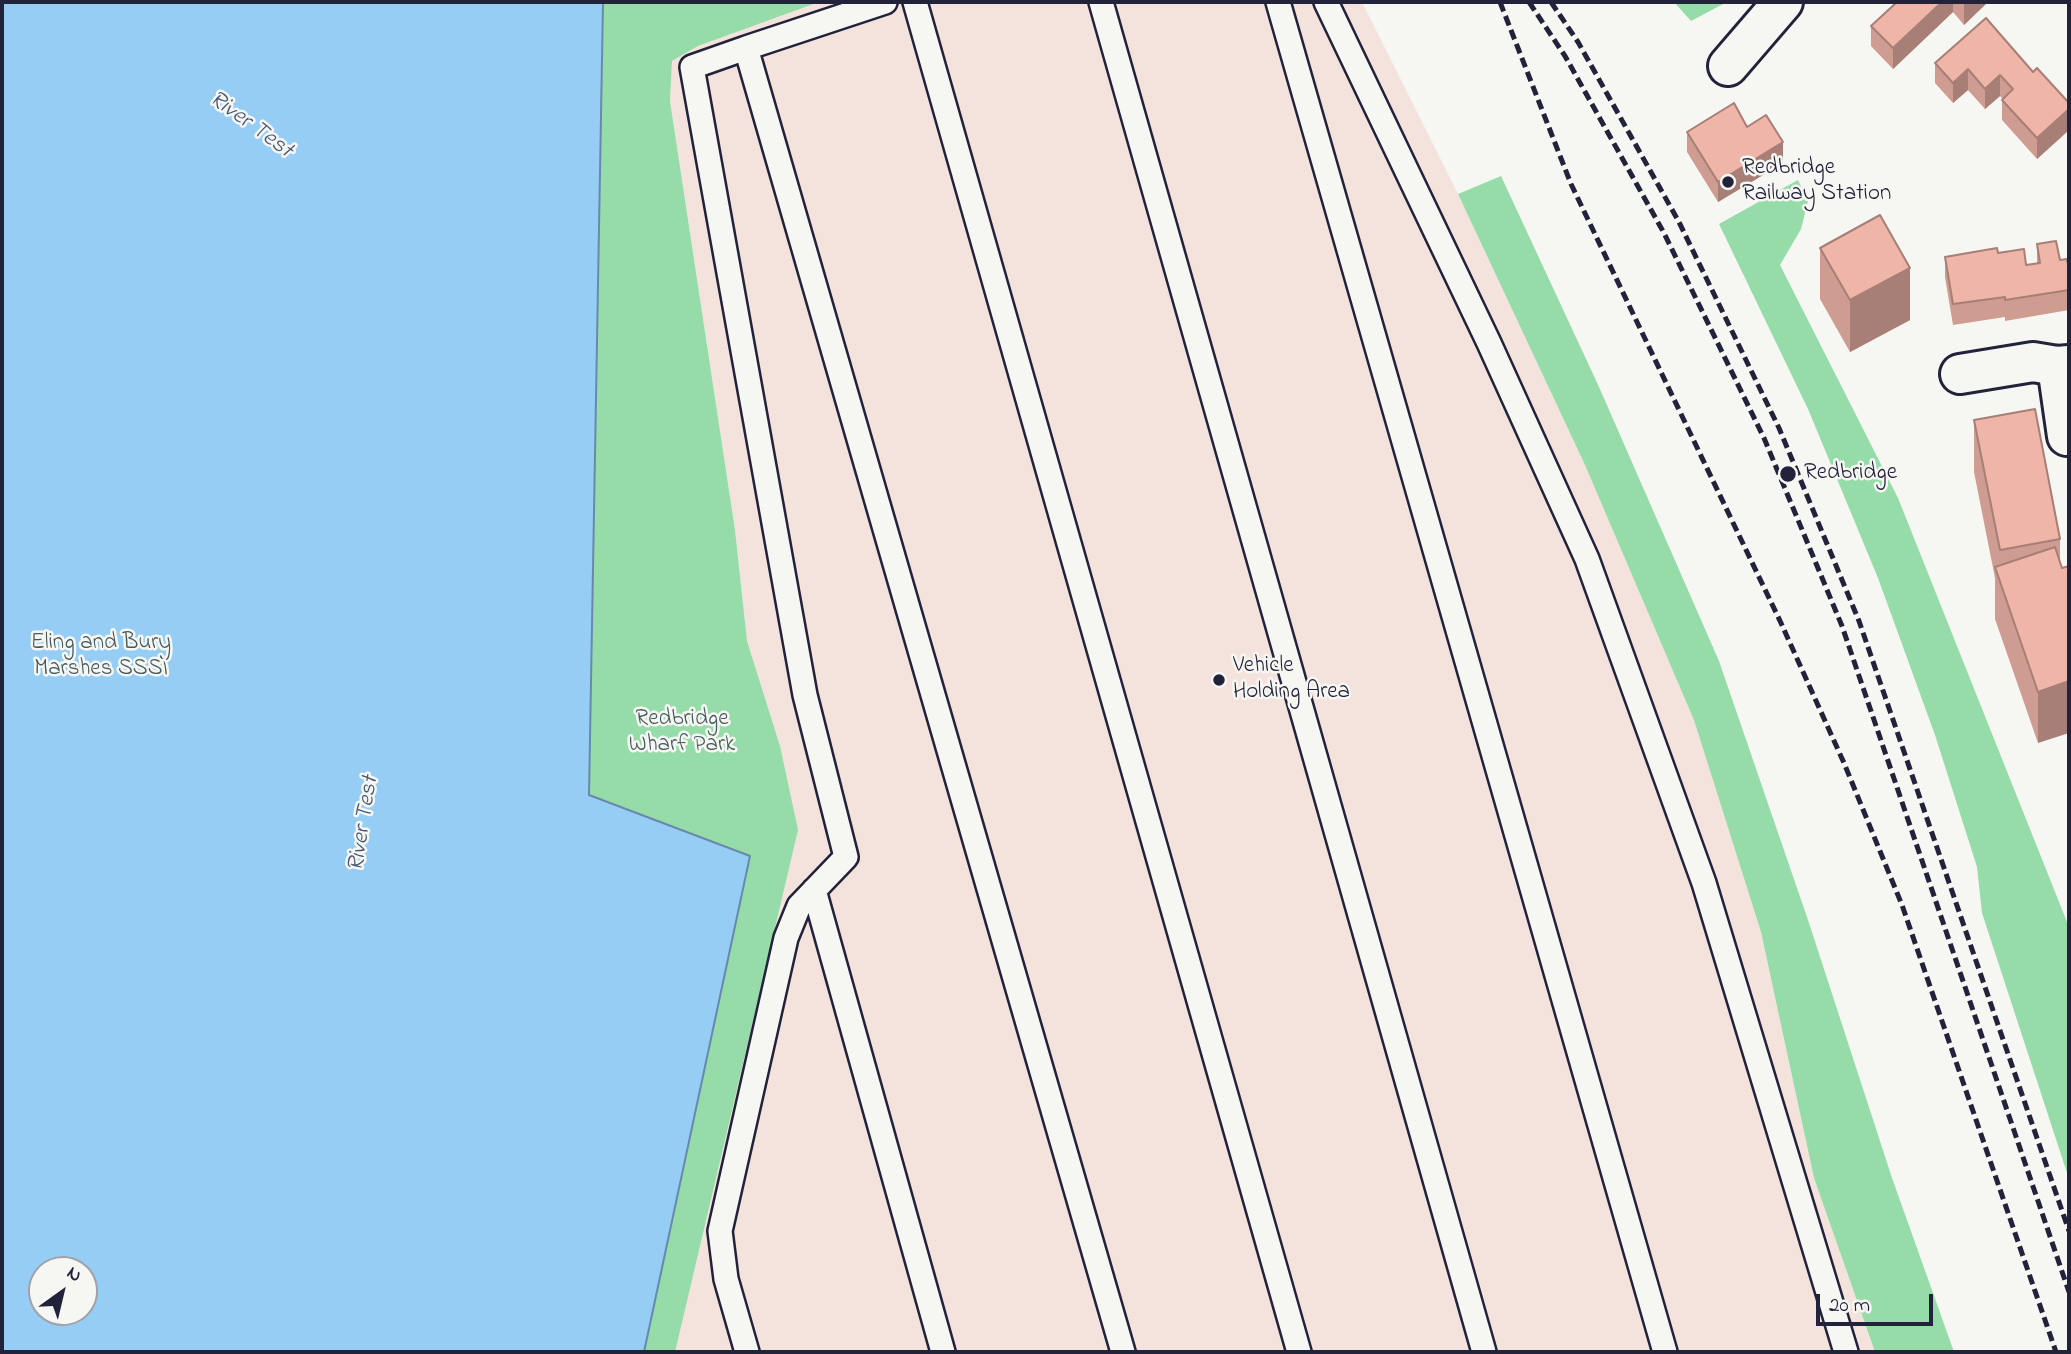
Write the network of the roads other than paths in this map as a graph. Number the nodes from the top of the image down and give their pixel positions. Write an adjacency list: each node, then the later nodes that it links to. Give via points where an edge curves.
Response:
1 (885, 2): 7 (lane)
2 (915, 2): 16 (lane)
3 (1101, 2): 17 (lane)
4 (1278, 2): 18 (lane)
5 (1326, 2): 19 (lane, via 1587,559 1704,883)
6 (1783, 2): 8 (street)
7 (746, 48): 12 (lane, via 692,67 805,695 846,857); 15 (lane)
8 (1728, 66)
9 (2063, 365): 10 (street, via 2033,362); 11 (street)
10 (1960, 374)
11 (2068, 442)
12 (814, 890): 13 (lane, via 799,906 786,939 720,1231 726,1279); 14 (lane)
13 (747, 1352)
14 (943, 1352)
15 (1123, 1352)
16 (1299, 1352)
17 (1484, 1352)
18 (1665, 1352)
19 (1846, 1352)

